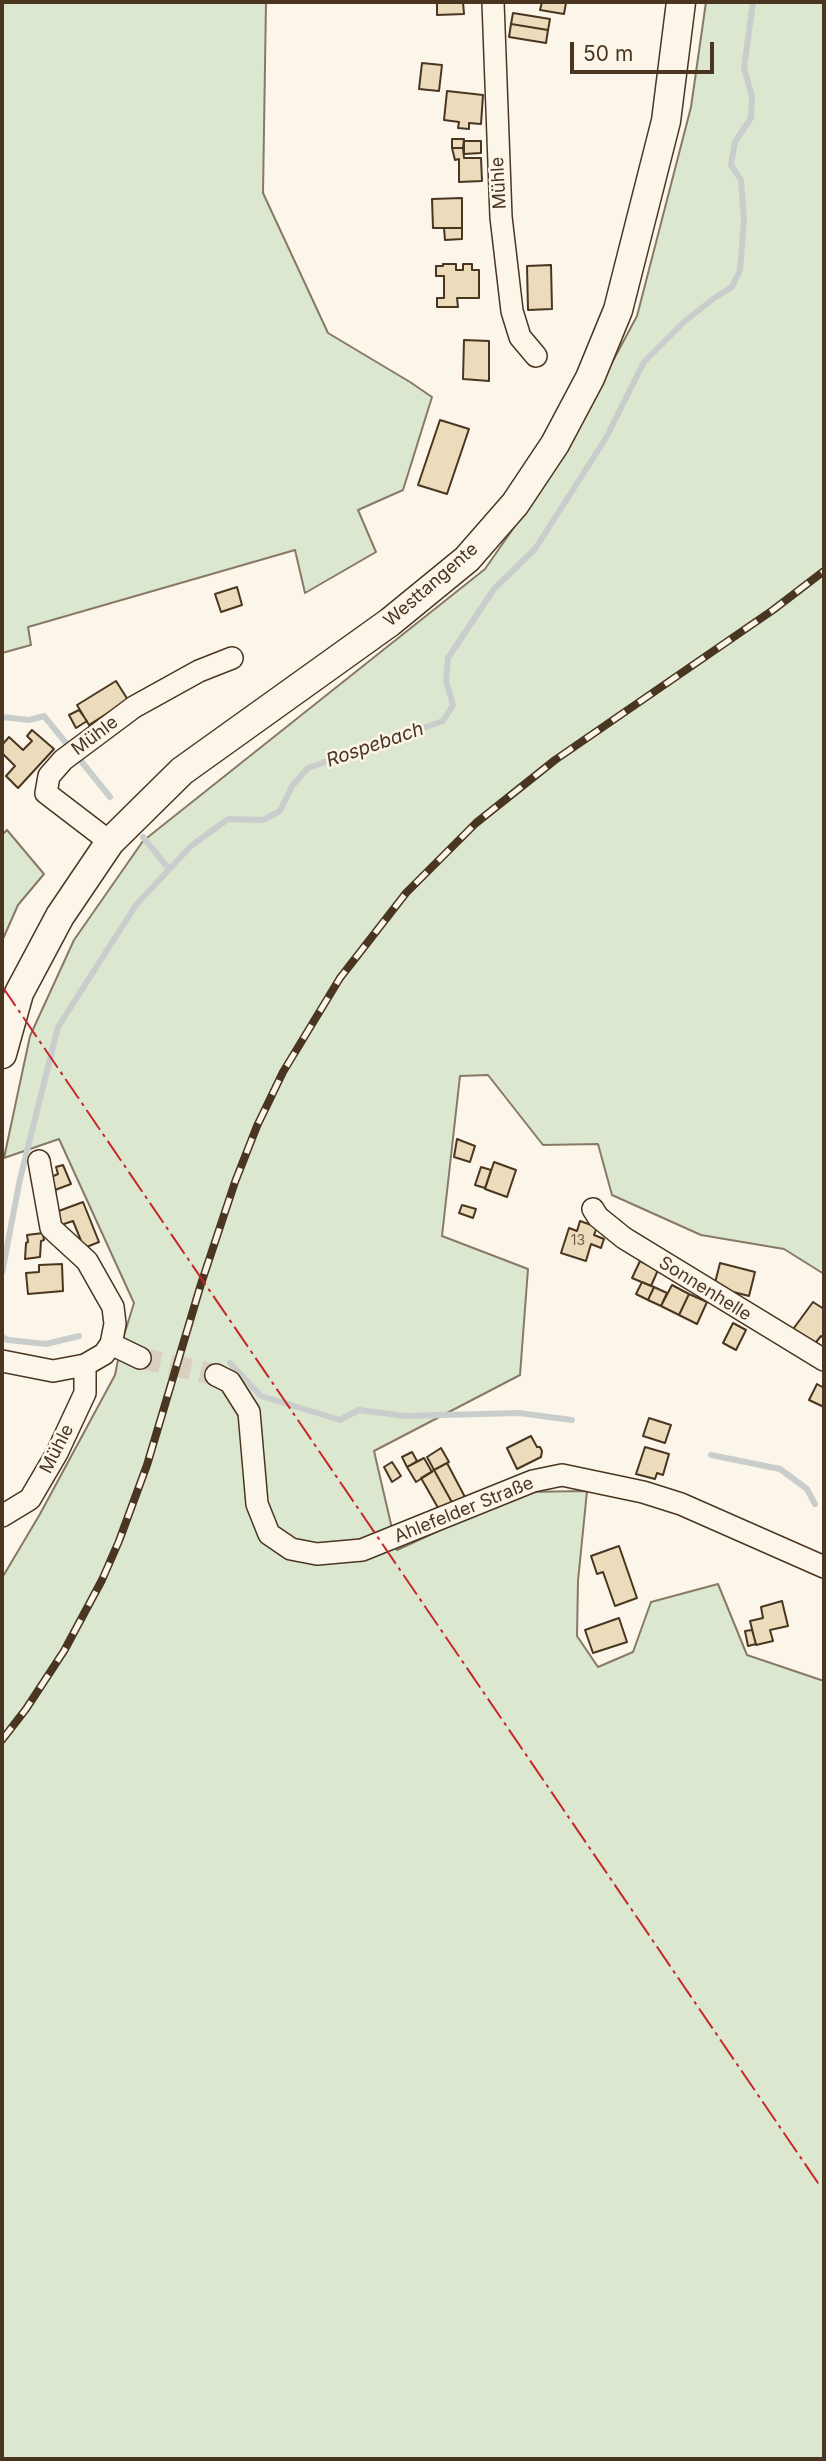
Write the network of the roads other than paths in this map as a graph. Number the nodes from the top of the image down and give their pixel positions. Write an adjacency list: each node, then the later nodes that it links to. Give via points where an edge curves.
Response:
1 (493, 2): 3 (street, Mühle, via 501,218 512,311 520,337)
2 (681, 2): 5 (main road, Westtangente, via 666,121 618,310 555,444 515,504 467,559 390,622 182,771)
3 (536, 356)
4 (232, 657): 5 (street, Mühle, via 134,707 63,760 49,776 46,793)
5 (110, 842): 6 (main road, Westtangente, via 60,916 19,993)
6 (2, 1054)
7 (40, 1161): 9 (street, via 51,1228 87,1261 113,1307)
8 (593, 1209): 11 (street, Sonnenhelle, via 624,1238)
9 (111, 1344): 10 (street); 13 (street)
10 (140, 1358)
11 (824, 1360)
12 (4, 1362): 13 (street, via 52,1371)
13 (85, 1365): 15 (street, Mühle, via 85,1393 57,1453 30,1499)
14 (216, 1375): 16 (street, Ahlefelder Straße, via 230,1382 249,1412 257,1504 269,1534 291,1549 317,1554 362,1550 533,1481 562,1475 681,1504)
15 (2, 1516)
16 (824, 1567)

